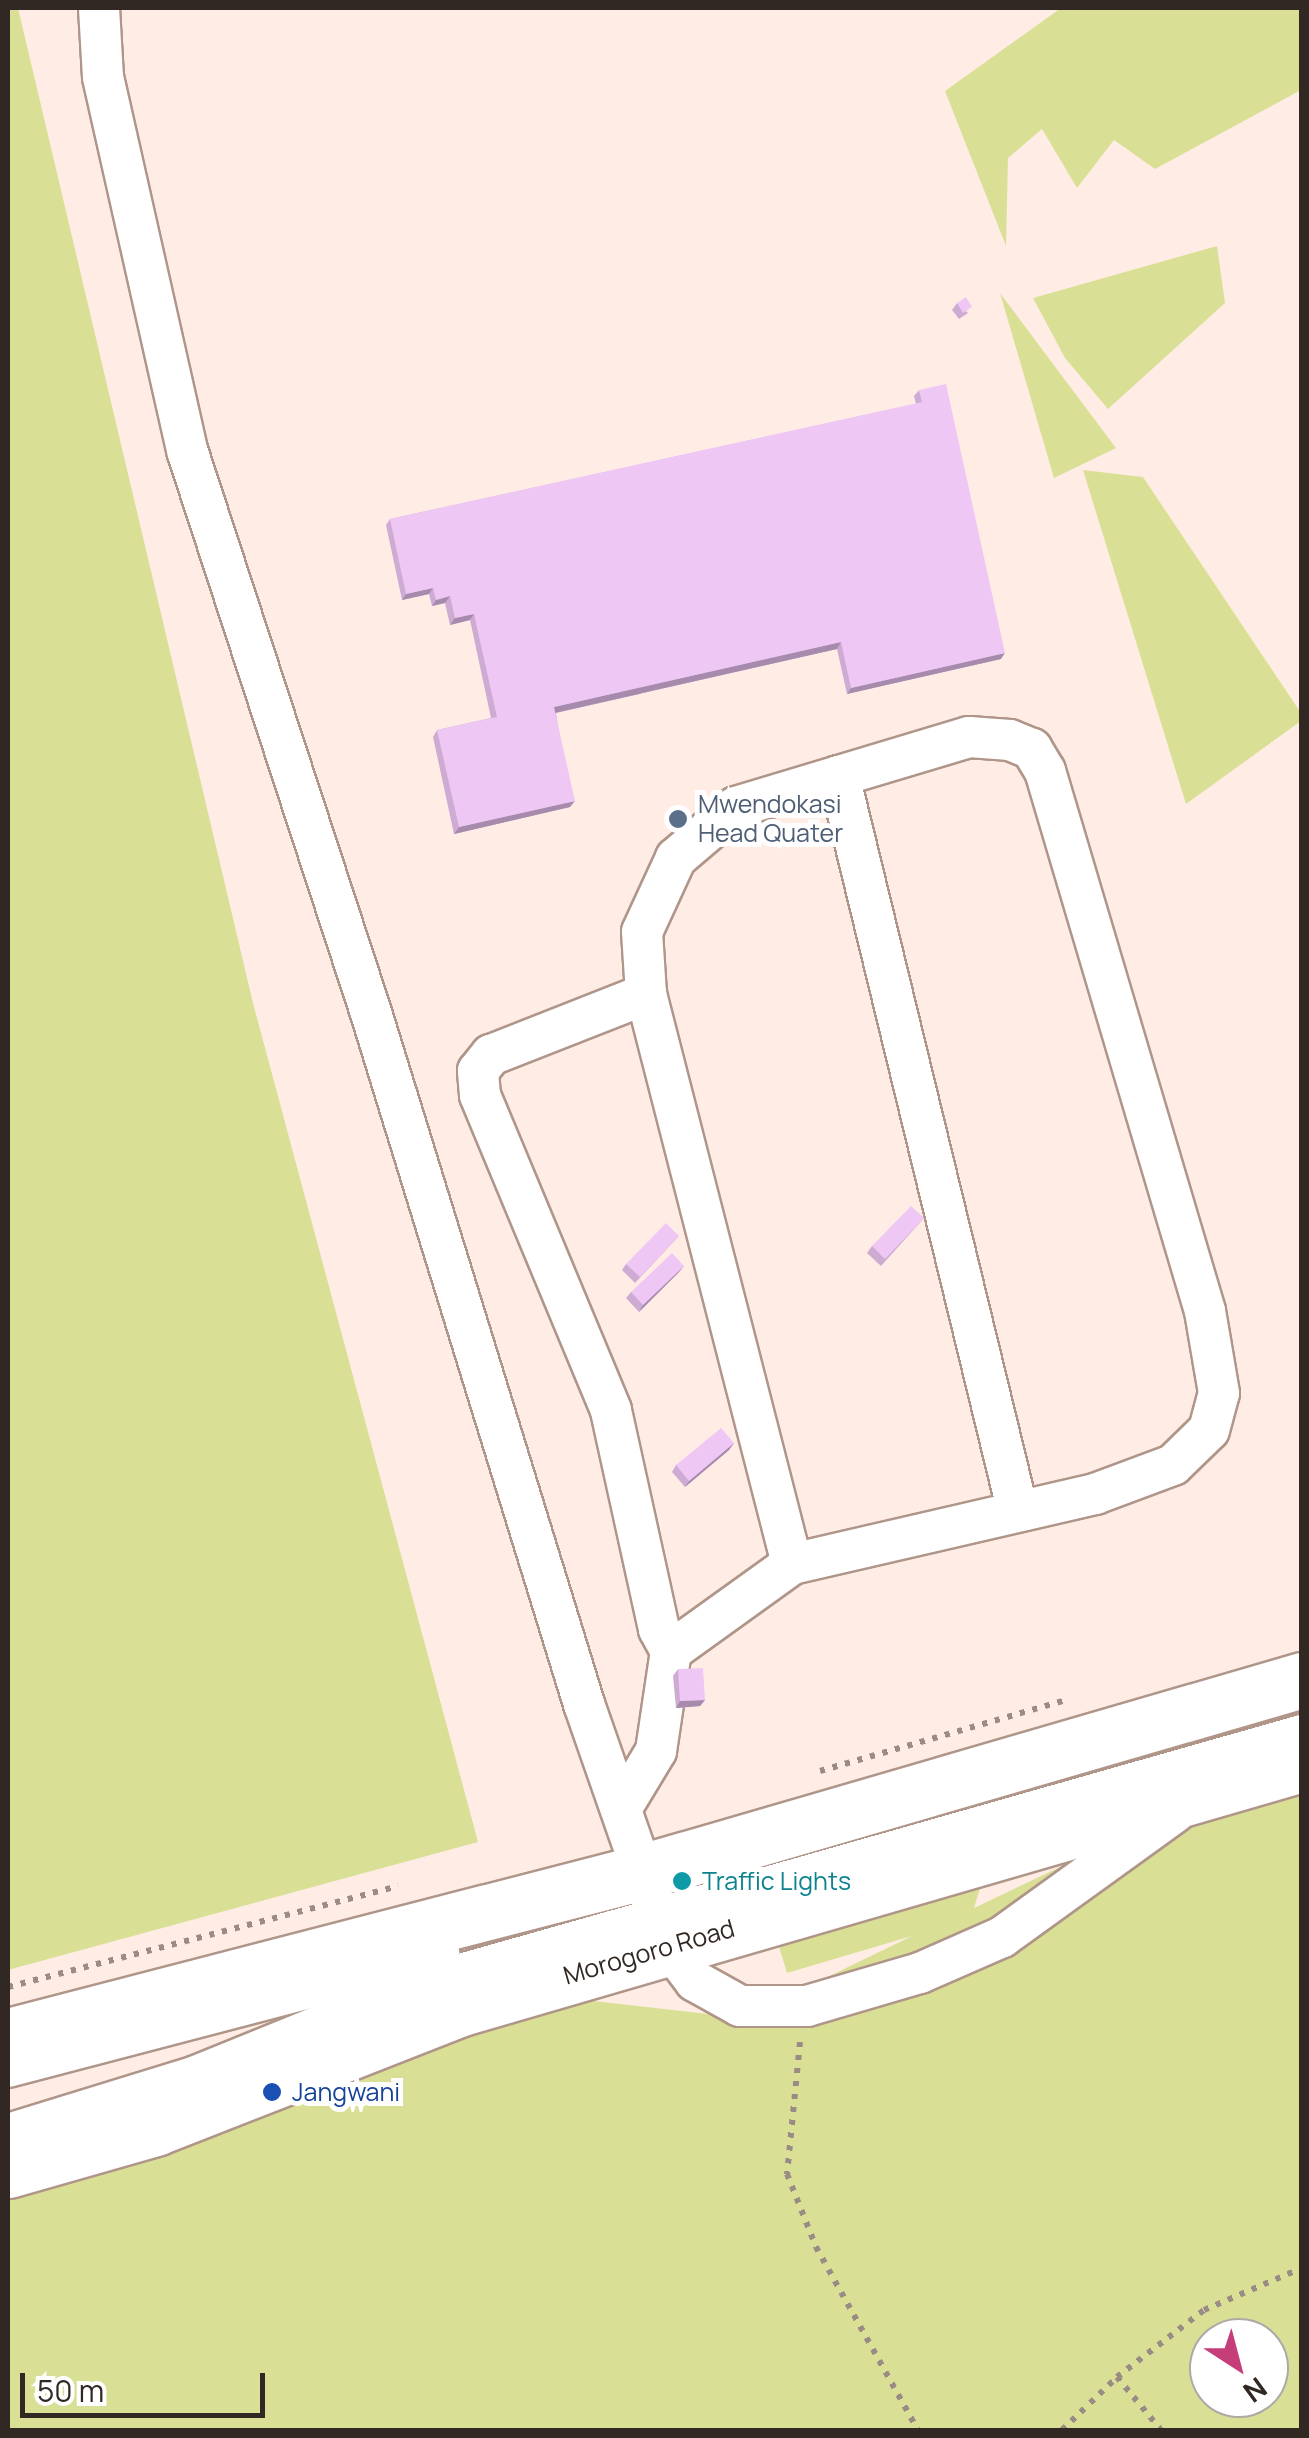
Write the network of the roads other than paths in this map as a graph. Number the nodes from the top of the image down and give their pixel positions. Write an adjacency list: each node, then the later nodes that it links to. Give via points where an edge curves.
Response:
1 (99, 8): 12 (street, via 103,76 188,453)
2 (840, 776): 3 (street, via 736,806 676,858 642,932); 4 (street); 4 (street, via 968,738 1032,749 1051,790 1205,1312 1219,1393 1209,1430 1173,1465)
3 (646, 994): 5 (street); 6 (street, via 490,1055 478,1071 480,1096 611,1410 659,1629)
4 (1018, 1512): 5 (street)
5 (792, 1564): 6 (street)
6 (671, 1652): 12 (street, via 656,1751)
7 (1302, 1680): 13 (highway, Morogoro Road)
8 (1302, 1708): 13 (street, Morogoro Road)
9 (1302, 1734): 13 (street, Morogoro Road)
10 (1302, 1764): 11 (highway, Morogoro Road)
11 (1211, 1789): 13 (highway, Morogoro Road); 13 (street, via 1002,1937 920,1973 807,2006 740,2006 695,1981)
12 (621, 1809): 13 (street)
13 (656, 1908): 14 (highway, Morogoro Road); 15 (street, Morogoro Road); 16 (street, Morogoro Road, via 415,1987 196,2076); 17 (highway, Morogoro Road, via 461,2008 155,2128)
14 (8, 2036)
15 (8, 2067)
16 (8, 2134)
17 (8, 2170)

